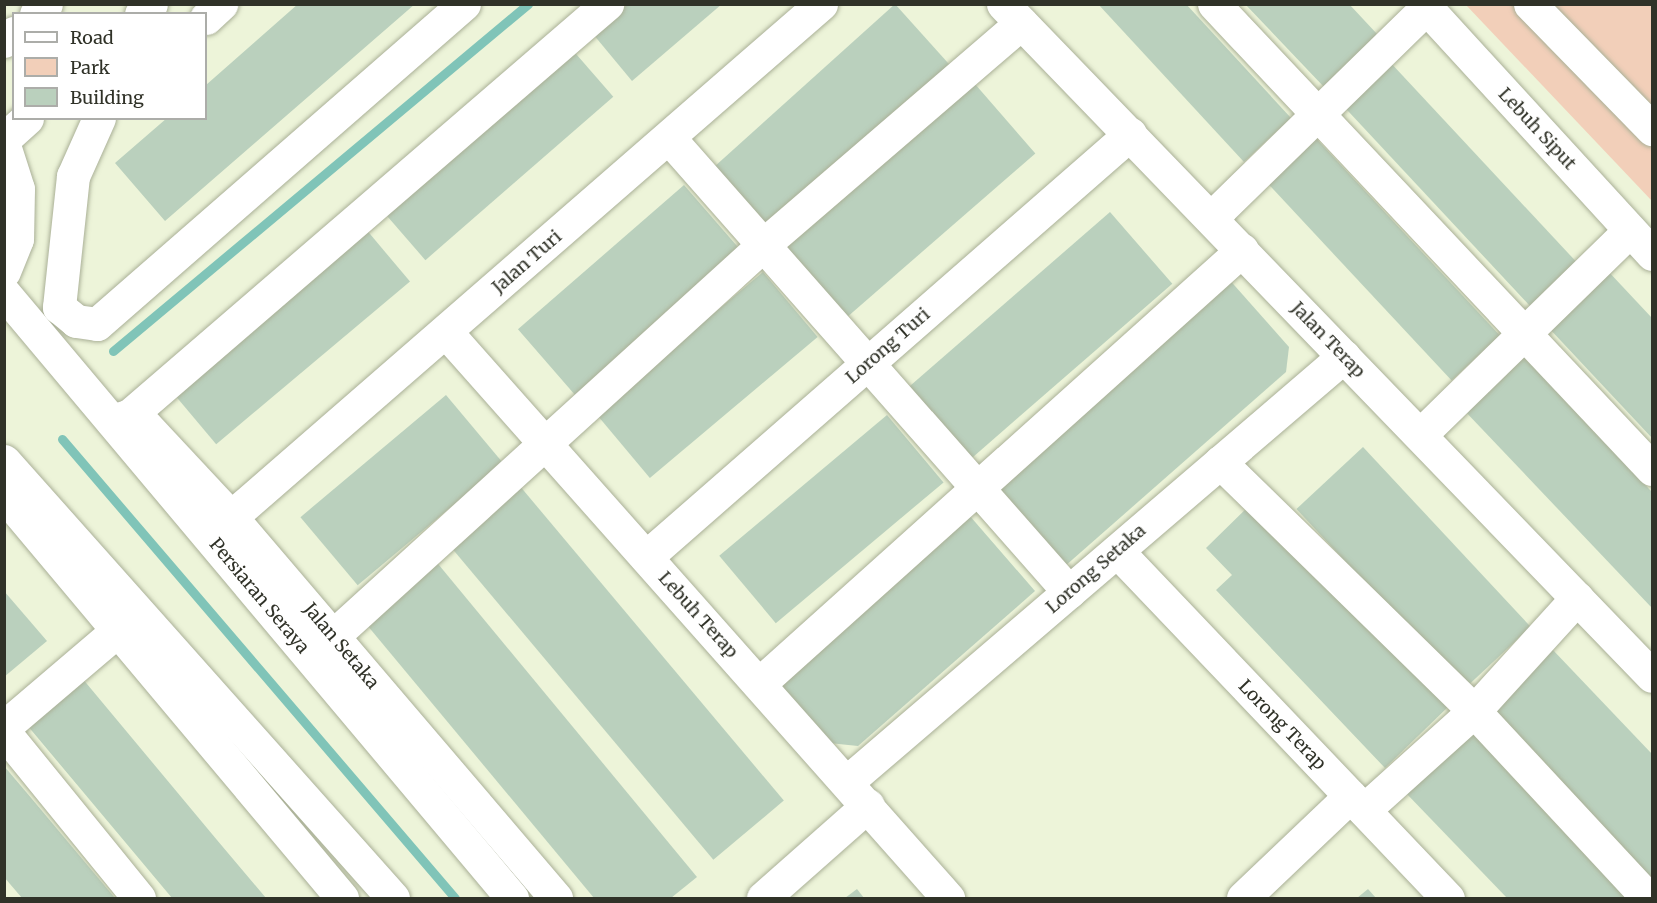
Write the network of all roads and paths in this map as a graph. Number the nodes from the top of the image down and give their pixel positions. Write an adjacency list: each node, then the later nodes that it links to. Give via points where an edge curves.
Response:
1 (220, 4): 9 (street)
2 (464, 4): 12 (street, via 97,324 76,321 59,307 73,176)
3 (606, 4): 29 (street)
4 (821, 4): 15 (street, Jalan Turi)
5 (1214, 4): 10 (street)
6 (1530, 4): 13 (street)
7 (1424, 6): 10 (street); 19 (street, Lebuh Siput)
8 (1012, 14): 14 (street, Jalan Terap); 20 (street)
9 (207, 17)
10 (1318, 113): 18 (street); 26 (street)
11 (25, 120): 16 (street)
12 (98, 120)
13 (1653, 129)
14 (1130, 134): 18 (street, Jalan Terap); 28 (street, Lorong Turi)
15 (669, 138): 20 (street); 25 (street, Jalan Turi)
16 (4, 139)
17 (4, 145): 23 (street, via 18,189 16,239)
18 (1210, 218): 21 (street, Jalan Terap)
19 (1630, 230): 22 (street, Lebuh Siput); 26 (street)
20 (762, 246): 28 (street); 31 (street)
21 (1242, 250): 27 (street, Jalan Terap); 35 (street)
22 (1653, 254)
23 (4, 272)
24 (4, 293): 29 (street, Persiaran Seraya)
25 (446, 332): 31 (street, Lebuh Terap); 37 (street, Jalan Turi)
26 (1523, 334): 30 (street); 34 (street)
27 (1344, 356): 30 (street, Jalan Terap); 33 (street, Lorong Setaka)
28 (868, 363): 35 (street); 39 (street, Lorong Turi)
29 (121, 418): 37 (street, Jalan Setaka); 54 (street, Persiaran Seraya)
30 (1420, 435): 41 (street, Jalan Terap)
31 (542, 443): 39 (street, Lebuh Terap); 43 (street)
32 (4, 461): 53 (street)
33 (1220, 462): 38 (street, Lorong Setaka); 46 (street)
34 (1653, 469)
35 (980, 491): 40 (street); 45 (street)
36 (4, 495): 42 (street)
37 (231, 517): 43 (street, Jalan Setaka)
38 (1117, 551): 40 (street, Lorong Setaka); 50 (street, Lorong Terap)
39 (646, 557): 45 (street, Lebuh Terap)
40 (1069, 592): 49 (street, Lorong Setaka)
41 (1577, 598): 44 (street, Jalan Terap); 46 (street)
42 (119, 629): 47 (street); 51 (street)
43 (333, 636): 55 (street, Jalan Setaka)
44 (1653, 676)
45 (760, 683): 49 (street, Lebuh Terap)
46 (1474, 711): 50 (street); 60 (street)
47 (4, 727)
48 (4, 732): 52 (street)
49 (858, 793): 56 (street, Lorong Setaka); 57 (street, Lebuh Terap)
50 (1357, 803): 58 (street); 59 (street, Lorong Terap)
51 (330, 894)
52 (139, 898)
53 (393, 898)
54 (512, 898)
55 (556, 898)
56 (762, 898)
57 (948, 898)
58 (1243, 898)
59 (1448, 898)
60 (1648, 898)

